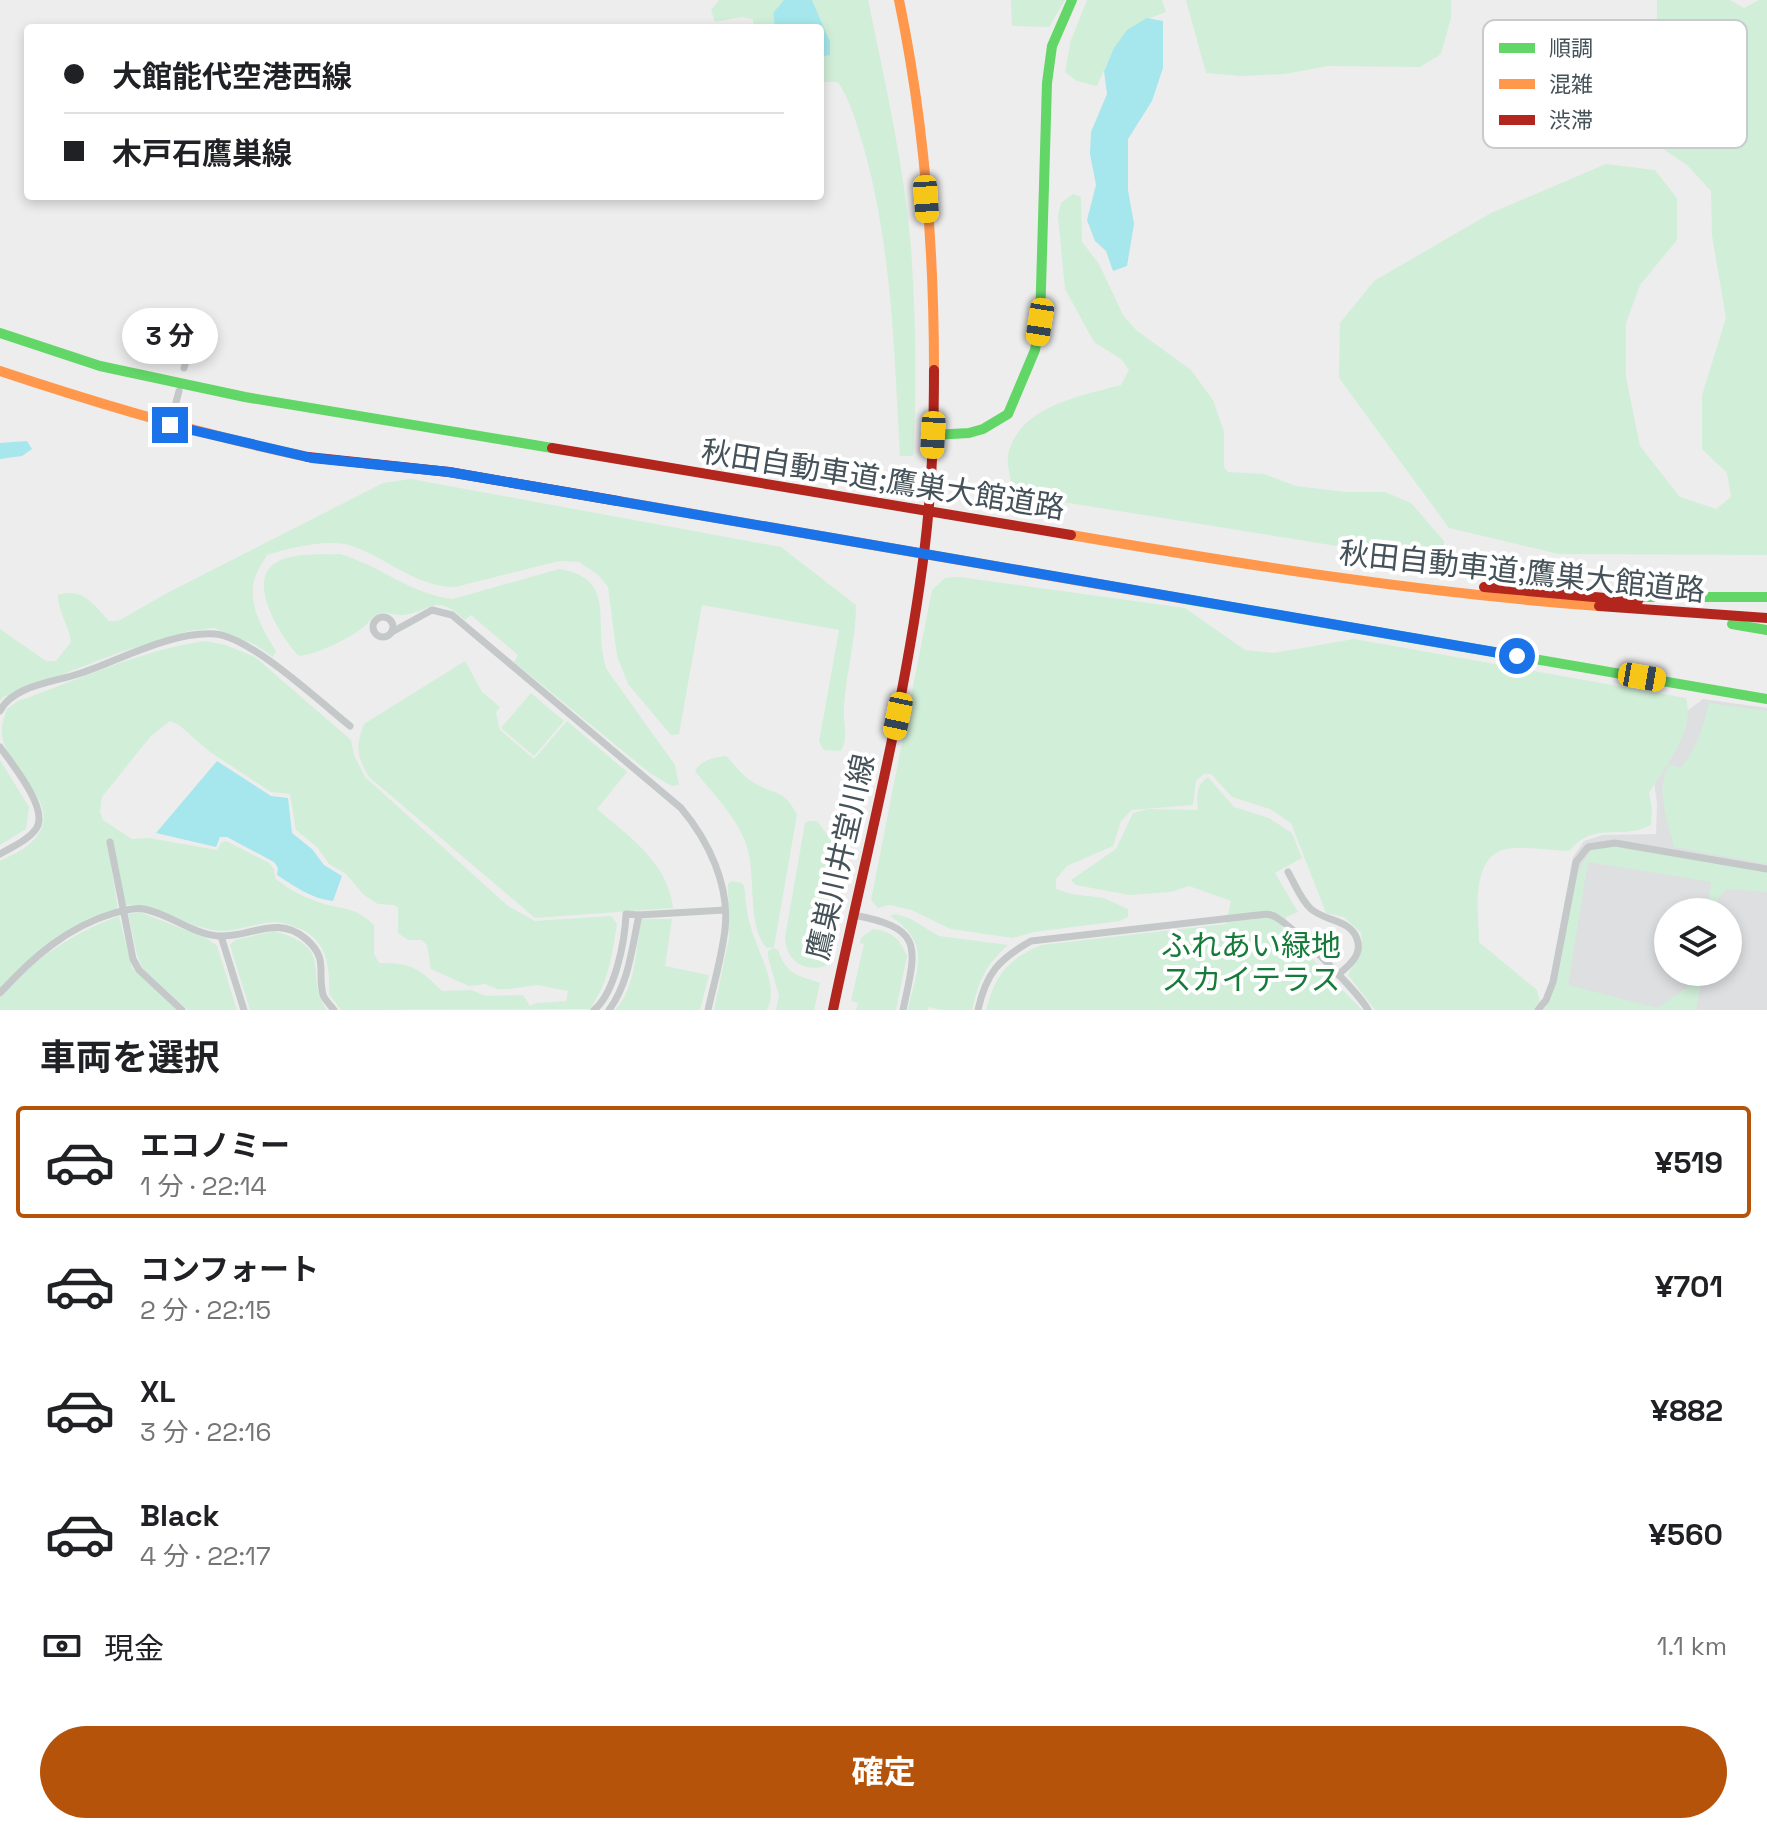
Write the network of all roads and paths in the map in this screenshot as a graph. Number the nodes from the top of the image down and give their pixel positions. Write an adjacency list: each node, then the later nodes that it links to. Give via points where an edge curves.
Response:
1 (899, 0): 10 (main road, 鷹巣川井堂川線, via 915,95 932,262)
2 (1072, 0): 10 (main road, via 1052,46 1047,83 1035,350 1008,414 969,433)
3 (0, 323): 13 (main road, 秋田自動車道;鷹巣大館道路, via 152,369 322,403 1258,557)
4 (0, 333): 13 (main road, 秋田自動車道;鷹巣大館道路, via 129,373 306,408 1260,567)
5 (187, 357): 6 (street)
6 (184, 368)
7 (0, 371): 9 (main road)
8 (179, 391): 9 (street)
9 (170, 425): 11 (main road, via 312,458 449,472)
10 (933, 435): 11 (main road, 鷹巣川井堂川線)
11 (924, 553): 18 (main road); 29 (main road, 鷹巣川井堂川線, via 898,716)
12 (1767, 597): 13 (main road)
13 (1570, 600): 14 (main road, 秋田自動車道;鷹巣大館道路); 15 (main road, 秋田自動車道;鷹巣大館道路); 16 (main road)
14 (1767, 609)
15 (1767, 618)
16 (1767, 630)
17 (392, 632): 26 (street, via 432,610 443,612 526,676 694,823 714,861)
18 (1767, 699)
19 (0, 711): 20 (street, via 13,696 31,689 163,642 216,634 257,653)
20 (350, 726)
21 (0, 747): 23 (street, via 40,814 38,826 26,839)
22 (110, 842): 27 (street)
23 (0, 854)
24 (1767, 869): 43 (street, via 1615,843 1588,847 1576,862 1553,982)
25 (1288, 872): 31 (street, via 1312,910 1349,926 1356,935 1356,957)
26 (725, 910): 28 (street); 38 (street)
27 (122, 911): 30 (street, via 140,907); 32 (street, via 91,920 64,936); 33 (street, via 139,970)
28 (639, 915): 36 (street, via 626,914 609,989); 37 (street, via 625,981)
29 (853, 915): 39 (main road, 鷹巣川井堂川線); 40 (street, via 892,924 910,944 914,953)
30 (221, 936): 34 (street); 35 (street, via 276,926 305,938 323,962 323,995)
31 (1338, 975): 41 (street, via 1286,924 1271,915 1249,915 1031,941 996,965); 42 (street)
32 (0, 993)
33 (182, 1010)
34 (244, 1010)
35 (334, 1010)
36 (594, 1010)
37 (609, 1010)
38 (708, 1010)
39 (833, 1010)
40 (903, 1010)
41 (978, 1010)
42 (1368, 1010)
43 (1538, 1010)

